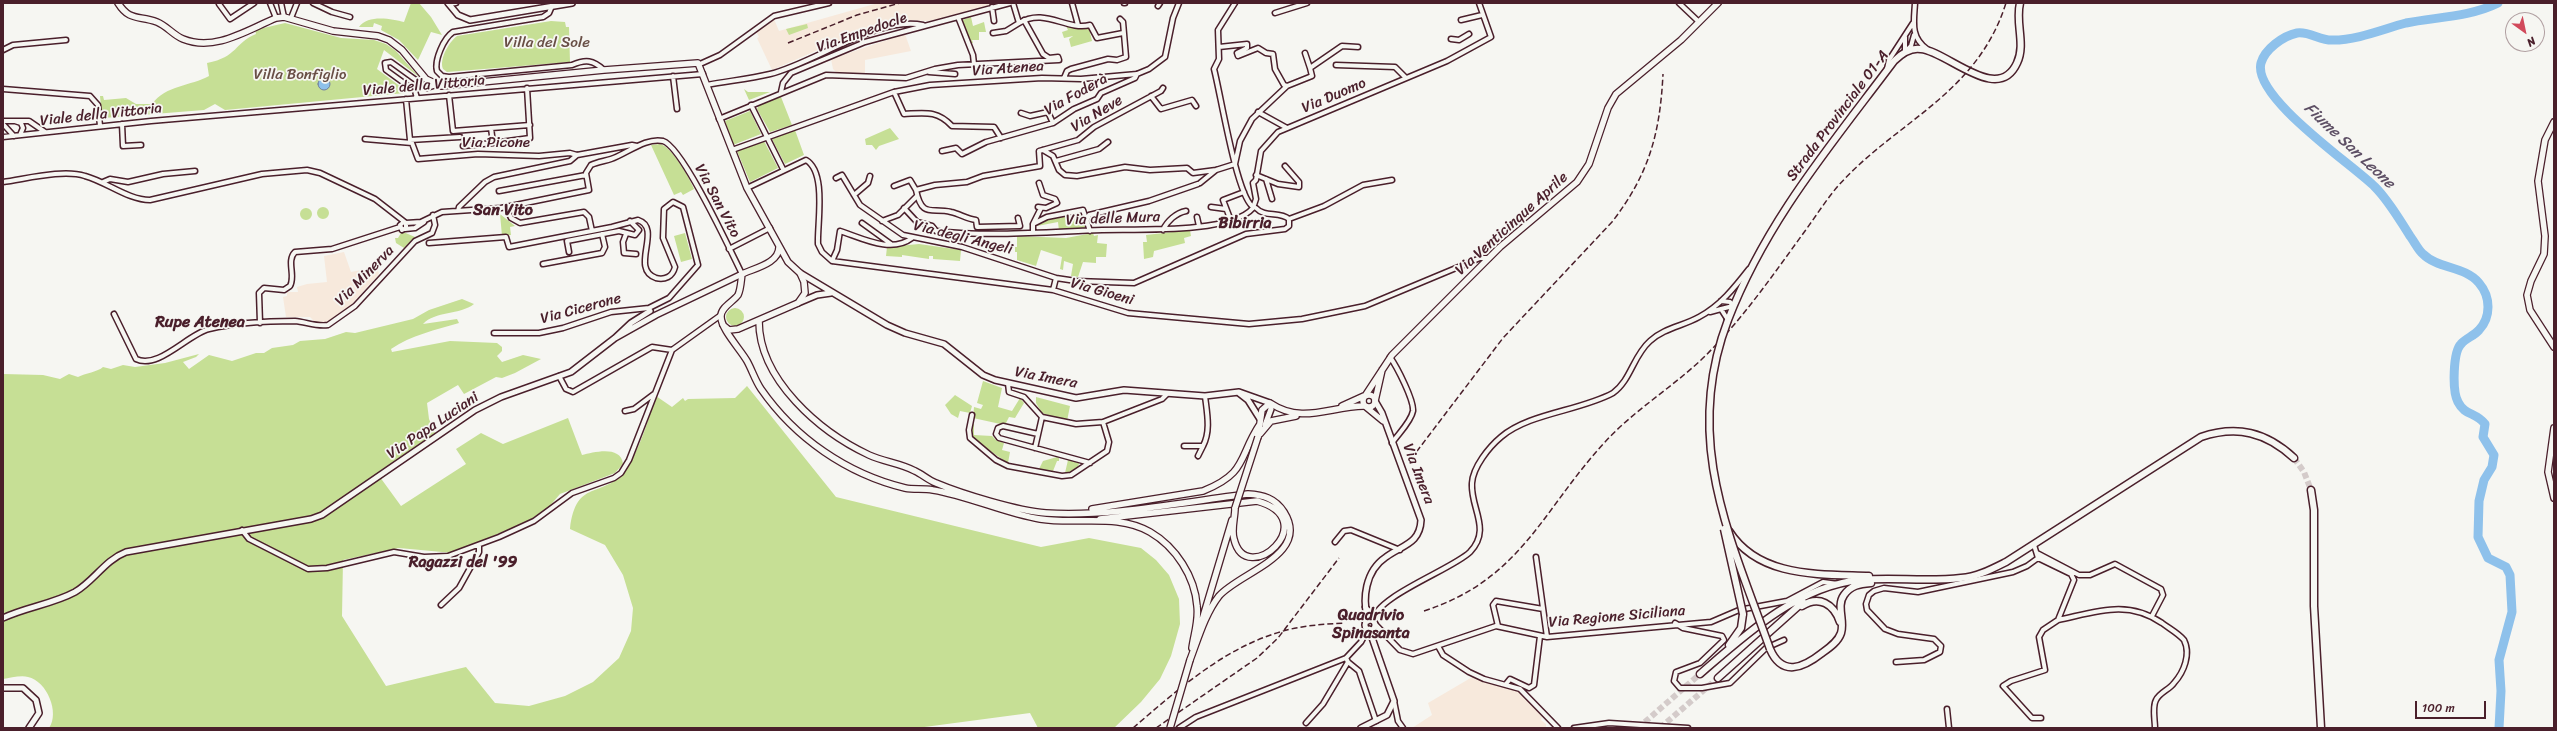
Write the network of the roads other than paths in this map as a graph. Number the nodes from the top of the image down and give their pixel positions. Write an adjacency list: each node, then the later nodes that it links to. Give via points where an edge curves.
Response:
1 (118, 3): 29 (main road, via 127,14 156,22 180,38 200,43 219,42)
2 (254, 3): 19 (street, via 230,19)
3 (270, 3): 29 (street)
4 (281, 3): 26 (street)
5 (297, 3): 30 (street)
6 (313, 3): 27 (street)
7 (456, 3): 20 (street)
8 (572, 3): 22 (street)
9 (830, 3): 53 (street, via 774,16 720,54)
10 (1011, 3): 23 (street, Via Empedocle); 36 (street)
11 (1179, 3): 62 (street, Via Atenea, via 1173,18 1165,57)
12 (1235, 3): 47 (street, via 1218,30)
13 (1307, 3): 24 (street)
14 (1479, 3): 25 (street)
15 (1680, 3): 35 (street)
16 (1718, 3): 35 (main road, Via Venticinque Aprile)
17 (1915, 3): 37 (street)
18 (2020, 3): 50 (main road, Strada Provinciale 01-A, via 2020,55 2015,67 2006,76 1994,79 1982,76)
19 (219, 4)
20 (449, 4): 22 (street, via 458,15 470,20)
21 (1072, 5): 39 (street)
22 (552, 6): 57 (street, via 549,13 543,17 453,32 447,38 436,62 437,71 442,76 450,77 572,65 587,61 595,62)
23 (992, 8): 28 (street, Via Empedocle); 34 (street)
24 (1275, 13)
25 (1482, 13): 33 (street); 65 (street, Via Duomo, via 1491,37)
26 (284, 17): 29 (main road); 30 (main road)
27 (350, 17)
28 (958, 17): 38 (street, Via Empedocle); 54 (street)
29 (276, 18)
30 (291, 18): 66 (main road, via 333,31 378,36 389,40 402,50 426,79)
31 (1120, 19): 40 (street, via 1124,22)
32 (1024, 20): 36 (street); 39 (street, via 1051,18); 54 (street, via 1043,54 1049,58 1058,57 1058,60)
33 (1461, 20)
34 (994, 21)
35 (1699, 22): 172 (main road, Via Venticinque Aprile, via 1614,96 1589,164 1577,182)
36 (1019, 23): 41 (street, via 1006,31)
37 (1913, 23): 42 (street); 44 (street)
38 (923, 25): 67 (street, via 911,22 865,35 771,74); 72 (street, Via Empedocle, via 865,42 794,72 785,79)
39 (1078, 25): 40 (street, via 1090,25 1097,38)
40 (1123, 32): 64 (street, via 1126,57 1071,69 1065,73)
41 (993, 33)
42 (1914, 33): 50 (street, via 1919,43); 51 (street, via 1911,46)
43 (1470, 34): 45 (street, via 1459,40)
44 (1906, 35): 51 (street, via 1903,41); 59 (street, via 1889,60)
45 (1450, 39)
46 (66, 40): 49 (street, via 13,45)
47 (1219, 46): 68 (street, via 1248,45 1237,53 1238,56 1258,48 1273,54 1276,71); 111 (street, via 1219,59 1214,69)
48 (1358, 47): 56 (street, via 1342,46)
49 (3, 50)
50 (1930, 51): 51 (main road, Strada Provinciale 01-A, via 1916,49)
51 (1905, 52): 59 (main road, Strada Provinciale 01-A)
52 (1304, 53): 56 (street)
53 (700, 64): 57 (main road); 60 (main road, Via Imera)
54 (974, 64): 58 (street)
55 (1336, 65): 65 (street, via 1395,67)
56 (1310, 68): 68 (street, via 1312,76)
57 (604, 70): 66 (main road)
58 (929, 72): 61 (street); 72 (street, via 906,78 830,75)
59 (1886, 72): 177 (main road, Strada Provinciale 01-A, via 1812,167)
60 (703, 74): 63 (street, Viale della Vittoria); 67 (main road, Via Imera)
61 (955, 74)
62 (1137, 74): 64 (street, Via Atenea); 87 (street, Via Foderà, via 1135,78 1101,93 1097,99 1074,108)
63 (673, 76): 69 (street, Viale della Vittoria); 80 (street)
64 (1064, 78): 73 (street, Via Atenea, via 930,85)
65 (1406, 78): 92 (street, Via Duomo)
66 (436, 85): 76 (street, via 427,88 391,62 386,63 386,70 415,91)
67 (707, 85): 83 (main road, Via Imera)
68 (1287, 86): 81 (street)
69 (528, 88): 74 (street, Viale della Vittoria); 89 (street)
70 (1162, 88): 75 (street, Via Neve)
71 (3, 89): 90 (street, via 90,96 98,105)
72 (781, 92): 78 (street)
73 (894, 92): 98 (street, Via Atenea); 99 (street, via 904,114 925,112 946,118 952,126 994,127)
74 (449, 95): 76 (street, Viale della Vittoria); 91 (street, via 454,131)
75 (1151, 96): 79 (street, via 1161,109 1192,100); 108 (street, Via Neve, via 1094,127 1078,140)
76 (417, 98): 77 (street, Viale della Vittoria)
77 (406, 99): 88 (street, Viale della Vittoria); 97 (street, via 410,140)
78 (751, 105): 83 (street); 98 (street)
79 (1196, 106)
80 (677, 109)
81 (1258, 112): 92 (street); 111 (street, via 1244,130)
82 (1021, 113): 87 (street, via 1030,116 1048,112)
83 (719, 119): 106 (main road, Via Imera)
84 (15, 121): 86 (street); 93 (street, via 29,121); 94 (street, via 23,127)
85 (2554, 122): 198 (main road, via 2545,140 2538,181 2545,236 2544,254 2527,295 2530,310)
86 (3, 123): 95 (street)
87 (1053, 123): 99 (street, Via Foderà)
88 (122, 124): 90 (street, Viale della Vittoria); 103 (street, via 123,146)
89 (530, 125): 91 (street); 102 (street, via 529,139)
90 (100, 126): 93 (street, Viale della Vittoria)
91 (491, 128): 102 (street)
92 (1287, 128): 117 (street, Via Duomo, via 1278,132 1261,151)
93 (45, 132): 94 (street, Viale della Vittoria)
94 (19, 135): 95 (street, Viale della Vittoria)
95 (14, 136): 96 (street, Viale della Vittoria)
96 (3, 137)
97 (460, 137)
98 (767, 137): 106 (street, Via Atenea); 113 (street)
99 (1001, 138): 107 (street, Via Foderà, via 962,154 956,148)
100 (365, 139): 109 (street, Via Picone, via 412,143 418,159 478,154)
101 (1108, 142): 110 (street, via 1099,149)
102 (493, 143): 104 (street)
103 (141, 145)
104 (463, 146)
105 (637, 146): 109 (street, Via Picone); 116 (street, Via San Vito, via 591,165); 169 (street, Via San Vito, via 659,141 668,145 692,176)
106 (732, 150): 126 (main road, Via Imera)
107 (942, 151)
108 (1041, 151): 110 (street, via 1053,156); 127 (street, via 1040,166 983,176 969,182 935,185)
109 (576, 155): 139 (street, via 570,161 494,176 479,187)
110 (1056, 161): 114 (street, via 1059,170 1077,176 1125,167 1150,170 1185,169 1193,174)
111 (1235, 164): 114 (street); 129 (street)
112 (1285, 166): 120 (street, via 1299,182 1299,187 1278,184)
113 (784, 169): 126 (street); 174 (street, via 803,160 807,160 813,169 819,188 818,244)
114 (1216, 170): 146 (street, via 1199,183 1149,201 1089,215)
115 (195, 172): 123 (street, via 158,175 128,182 110,179)
116 (586, 175): 128 (street); 135 (street, via 589,190)
117 (1256, 175): 120 (street); 134 (street, Via Duomo, via 1253,183 1256,199)
118 (870, 176): 130 (street, via 868,183)
119 (836, 178): 130 (street, Via degli Angeli, via 842,175)
120 (1266, 179): 132 (street)
121 (1392, 180): 144 (street, via 1363,185 1324,206)
122 (3, 182): 123 (street, via 69,174 84,175)
123 (103, 182): 140 (street, via 136,198 150,200 262,174 307,170 320,173 369,196)
124 (1039, 183): 152 (street, via 1044,195 1056,201 1056,205 1040,208)
125 (894, 186): 127 (street, via 910,180)
126 (748, 188): 156 (main road, Via Imera)
127 (916, 190): 131 (street)
128 (499, 191)
129 (1244, 192): 134 (street, via 1248,202); 138 (street, via 1223,200)
130 (854, 195): 148 (street, Via degli Angeli, via 860,205)
131 (917, 196): 136 (street); 155 (street, via 924,208 935,212 951,212 976,220)
132 (1272, 199)
133 (1211, 207): 138 (street)
134 (1254, 207): 144 (street, via 1265,214 1280,215); 149 (street, Via delle Mura)
135 (503, 208): 139 (street); 159 (street, via 511,218 520,223 584,212 589,217)
136 (904, 208): 148 (street, via 898,215); 161 (street, Via delle Mura, via 917,222 932,226 936,231)
137 (1186, 210): 158 (street, via 1165,224)
138 (1226, 210): 149 (street)
139 (458, 211): 141 (street)
140 (395, 215): 150 (street); 154 (street)
141 (433, 215): 145 (street); 194 (street, Via Minerva, via 435,225 432,233 415,241 355,306 336,320 323,326 293,321)
142 (1197, 217): 153 (street)
143 (1018, 218): 155 (street, via 1020,226)
144 (1289, 219): 180 (street, Via degli Angeli, via 1289,226 1285,229 1246,234 1134,283 1097,283)
145 (425, 220): 150 (street); 157 (street, via 418,226)
146 (1087, 220): 152 (street, via 1083,210 1047,217); 160 (street)
147 (630, 221): 159 (street); 164 (street, via 639,232 635,235); 186 (street, via 640,220 648,229 645,262 649,274 667,278 675,267 663,238 664,211 668,203 680,203 698,258 695,270 674,293)
148 (882, 221): 165 (street, Via degli Angeli, via 902,235)
149 (1231, 221): 153 (street, Via delle Mura)
150 (405, 223): 154 (street); 157 (street)
151 (862, 223): 167 (street)
152 (1033, 224): 162 (street)
153 (1199, 226): 158 (street, Via delle Mura)
154 (400, 227): 157 (street); 194 (street, via 332,249 295,252 291,259 293,280 290,286 284,290 264,288 259,293)
155 (979, 227): 161 (street)
156 (770, 228): 168 (main road, Via Imera); 169 (street)
157 (406, 229)
158 (1163, 230): 160 (street, Via delle Mura)
159 (592, 231): 166 (street, via 509,247 506,237)
160 (1090, 231): 162 (street, Via delle Mura)
161 (981, 233): 162 (street, Via delle Mura)
162 (1033, 233)
163 (602, 234): 164 (street); 170 (street, via 567,241); 176 (street, via 602,253)
164 (626, 234): 171 (street, via 624,253)
165 (912, 238): 167 (street, via 906,243); 180 (street, Via degli Angeli, via 962,247)
166 (429, 243)
167 (891, 244): 174 (street, via 870,242 840,231)
168 (779, 246): 173 (main road, via 778,253); 175 (main road, Via Imera)
169 (729, 249): 179 (street, Via San Vito)
170 (569, 252)
171 (636, 254)
172 (1489, 258): 181 (street, Via Gioeni, via 1480,258 1365,306 1249,324 1128,313); 200 (main road, Via Venticinque Aprile)
173 (772, 260): 175 (main road); 179 (main road)
174 (832, 261): 181 (street, Via Gioeni)
175 (788, 262): 178 (main road, Via Imera)
176 (543, 264)
177 (1750, 267): 183 (street); 185 (main road, Strada Provinciale 01-A)
178 (800, 273): 182 (street, Via Imera); 184 (main road, via 805,293)
179 (742, 274): 190 (street); 191 (main road, via 738,294)
180 (1056, 278): 181 (street)
181 (1053, 290)
182 (831, 293): 184 (street, via 817,295); 203 (street, Via Imera, via 905,333 944,344 986,377)
183 (1720, 302): 185 (street, via 1730,302); 188 (street)
184 (798, 303): 193 (main road)
185 (1734, 306): 187 (street); 192 (main road, Strada Provinciale 01-A)
186 (650, 309): 190 (street); 196 (street, Via Cicerone, via 611,312 539,333); 197 (street, Via Papa Luciani)
187 (1721, 309): 188 (street); 192 (street)
188 (1705, 313): 250 (street, via 1650,341 1636,359 1622,385 1613,394 1509,431 1492,446 1479,464 1472,485 1480,521 1480,533 1473,548 1460,560 1399,594)
189 (114, 314): 194 (street, Via Minerva, via 136,359 142,361 161,358 175,347 210,328)
190 (656, 315): 197 (street)
191 (721, 315): 195 (main road); 199 (street)
192 (1728, 320): 233 (main road, Strada Provinciale 01-A, bridge, via 1711,389 1709,422 1710,452)
193 (759, 321): 195 (main road, via 734,330); 234 (main road, via 764,349 771,366 793,398 827,429 856,449 909,468 935,483 1012,506)
194 (260, 323)
195 (723, 325): 235 (main road, via 747,360 761,388 785,417 813,444 855,471 907,488 932,489 1028,517)
196 (494, 333)
197 (615, 338): 202 (street, Via Papa Luciani, via 580,366)
198 (2554, 346)
199 (672, 350): 202 (street, via 652,347 573,392 566,389); 205 (street)
200 (1390, 357): 201 (main road, Via Venticinque Aprile); 223 (street, via 1403,378 1413,409)
201 (1385, 365): 208 (main road, Via Venticinque Aprile); 209 (main road, Via Venticinque Aprile)
202 (559, 376): 237 (street, Via Papa Luciani, via 501,397 475,410 322,515 311,520)
203 (1008, 383): 206 (street, Via Imera, via 1076,398 1124,390); 216 (street, via 1009,392 1024,397)
204 (1239, 392): 207 (street, Via Imera); 210 (street, Via Imera); 218 (street, via 1248,400)
205 (654, 394): 212 (street, via 634,409); 239 (street, via 629,460 621,473 606,482 572,493 534,521)
206 (1167, 394): 207 (street, Via Imera); 217 (street, via 1162,399)
207 (1206, 396): 225 (street, via 1208,432)
208 (1364, 396): 209 (main road, via 1372,396); 211 (main road, via 1362,400); 213 (main road, Via Imera)
209 (1375, 401): 211 (main road, via 1372,406); 219 (street, Via Imera)
210 (1270, 403): 215 (main road, Via Imera, via 1284,411); 218 (street, via 1271,409); 218 (main road, via 1262,410)
211 (1365, 406): 213 (main road, Via Imera); 219 (street)
212 (625, 411)
213 (1327, 411): 215 (main road, Via Imera)
214 (972, 415): 229 (street, via 969,433 972,441 1002,464 1065,476)
215 (1300, 415): 218 (main road)
216 (1042, 418): 217 (street, via 1076,424); 221 (street)
217 (1103, 422): 229 (street, via 1109,449)
218 (1262, 422): 222 (main road)
219 (1385, 424): 223 (street, Via Imera)
220 (2554, 428): 231 (main road, via 2548,472)
221 (1038, 434): 226 (street); 226 (street, via 1003,426 996,432 998,438)
222 (1255, 437): 232 (main road, bridge); 234 (main road, via 1241,464 1216,486 1203,491 1113,504)
223 (1392, 443): 241 (street, Via Imera, via 1422,520 1416,539)
224 (1184, 446): 225 (street)
225 (1203, 446): 227 (street)
226 (1035, 448): 229 (street)
227 (1198, 456)
228 (2294, 458): 240 (main road, via 2276,442 2246,431 2228,430 2201,436)
229 (1090, 462)
230 (2311, 490): 287 (main road, via 2314,510 2314,606)
231 (2554, 498)
232 (1235, 508): 235 (main road, via 1233,535 1239,548 1252,556 1264,555 1274,550 1282,540 1283,523 1274,508 1257,501); 263 (main road)
233 (1722, 512): 236 (main road, bridge); 266 (main road, bridge, via 1743,614 1741,628 1735,640)
234 (1074, 514): 263 (main road, via 1128,510 1248,494 1263,496 1278,504 1289,524 1284,548 1219,597 1206,620)
235 (1075, 521): 263 (main road, via 1132,524 1152,533 1175,554 1191,580 1197,606)
236 (1724, 522): 244 (main road, bridge, via 1737,543 1757,560 1780,568 1875,576); 258 (main road, bridge, via 1774,657 1785,666 1803,666 1833,645)
237 (242, 530): 239 (street, via 255,542 302,567 316,570 394,552 424,557 448,556); 253 (street, Via Papa Luciani, via 121,554 109,561 76,591)
238 (1335, 542): 241 (street, via 1344,531 1351,530)
239 (479, 545): 247 (street, via 479,552 459,588)
240 (2034, 545): 242 (street); 244 (main road, via 2006,562 1975,576)
241 (1400, 550): 248 (street, Via Imera, via 1387,556 1376,566 1368,583)
242 (2038, 555): 252 (street, via 2079,575 2090,575 2115,564 2161,589 2163,595); 254 (street, via 2071,574 2074,580); 265 (street, via 2018,571 1963,584 1918,592 1893,588 1874,591 1868,598 1866,607 1882,627 1898,634 1934,639 1941,646 1940,652 1929,658)
243 (1536, 558): 249 (street)
244 (1884, 580): 245 (main road, via 1860,580); 258 (main road, via 1857,585 1846,592 1841,605)
245 (1838, 584): 246 (main road); 255 (street, Via Regione Siciliana, via 1823,582 1787,602 1740,610 1711,622)
246 (1830, 586): 251 (main road, via 1808,598); 266 (main road, via 1807,595 1775,616)
247 (441, 605)
248 (1364, 606): 250 (street, via 1370,612); 256 (street, Via Imera, via 1363,616)
249 (1543, 609): 257 (street, via 1496,601 1493,607); 260 (street)
250 (1378, 612): 256 (street)
251 (1785, 616): 258 (main road, via 1809,601 1821,601 1834,610); 268 (main road)
252 (2152, 616): 254 (street, via 2115,608); 286 (street, via 2179,635 2187,652 2181,673 2174,684 2155,701)
253 (3, 618)
254 (2058, 620): 273 (street, via 2043,630 2039,637 2045,670 2003,686 2032,718)
255 (1675, 623): 260 (street, Via Regione Siciliana); 261 (street, via 1683,628 1722,636 1724,640 1700,663 1676,672 1674,682 1680,688 1702,688 1730,683 1766,648)
256 (1370, 625): 262 (street, Via Regione Siciliana, via 1381,631 1406,653 1417,654); 264 (street); 271 (street, Via Imera, via 1372,638)
257 (1498, 626): 259 (street, Via Regione Siciliana); 262 (street, Via Regione Siciliana, via 1482,629)
258 (1842, 628)
259 (1540, 636): 260 (street, Via Regione Siciliana); 269 (street, via 1534,685 1529,688 1510,679)
260 (1547, 636)
261 (1784, 640)
262 (1438, 646): 269 (street, via 1443,655 1469,672 1484,679)
263 (1190, 660): 278 (main road, bridge)
264 (1347, 660): 274 (street, via 1359,672); 275 (street, via 1323,704); 279 (street, via 1196,717)
265 (1896, 662)
266 (1708, 667): 267 (main road)
267 (1700, 674)
268 (1718, 678)
269 (1506, 684): 276 (street, via 1524,692)
270 (3, 688): 277 (street, via 23,688 36,700 39,713)
271 (1394, 701): 274 (street, via 1387,715); 281 (street)
272 (1947, 709): 285 (street)
273 (2041, 718)
274 (1376, 721): 280 (street)
275 (1306, 723)
276 (1552, 726): 282 (street)
277 (29, 728)
278 (1170, 728)
279 (1179, 728)
280 (1361, 728)
281 (1402, 728)
282 (1558, 728)
283 (1574, 728): 284 (street, via 1610,723)
284 (1688, 728)
285 (1949, 728)
286 (2155, 728)
287 (2321, 728)

